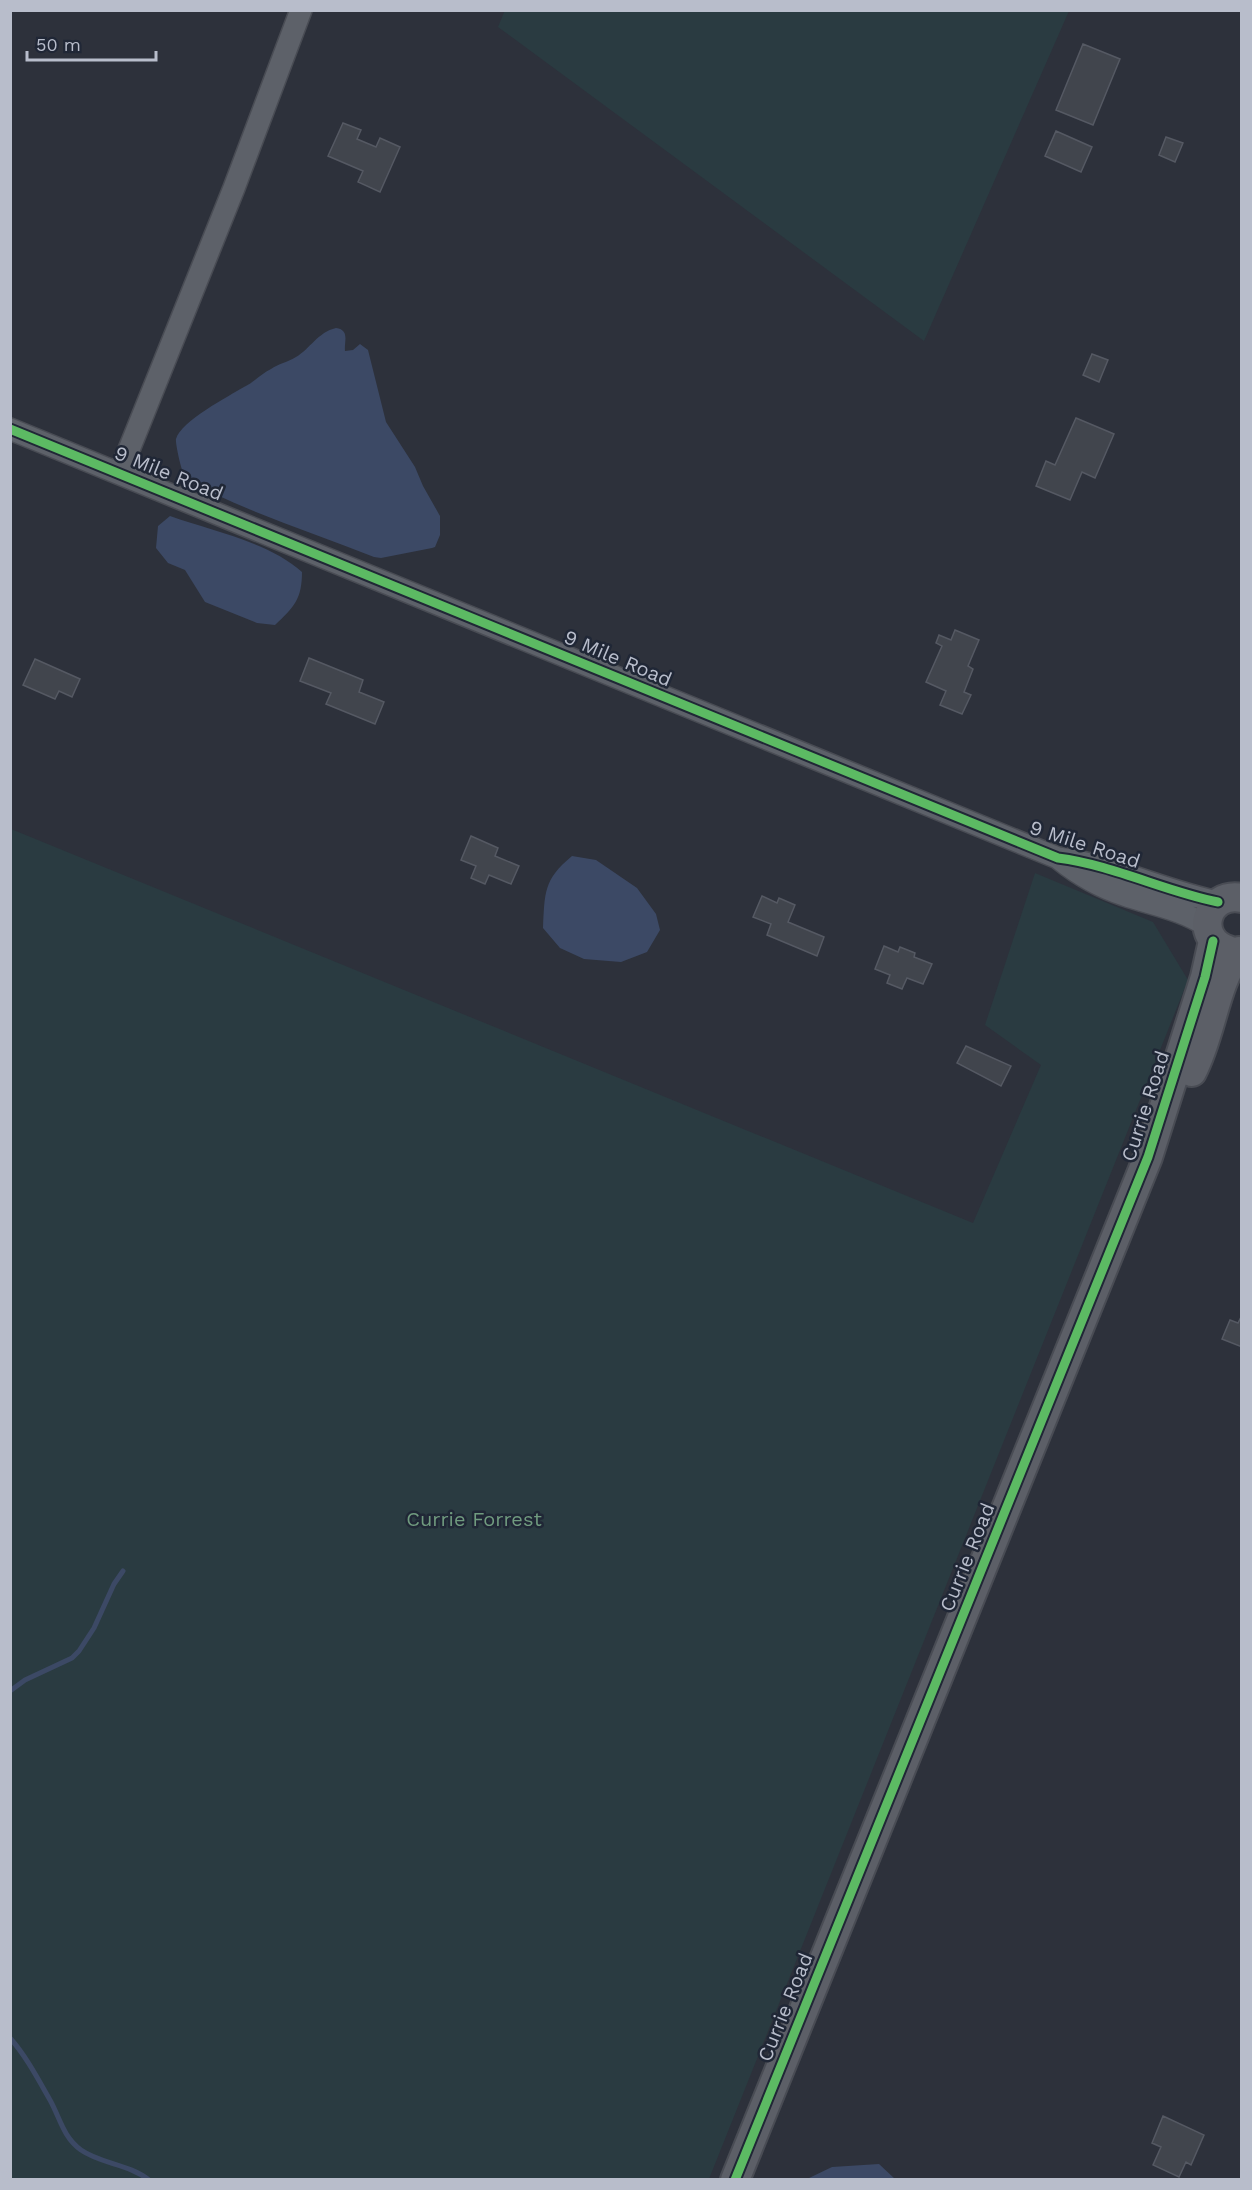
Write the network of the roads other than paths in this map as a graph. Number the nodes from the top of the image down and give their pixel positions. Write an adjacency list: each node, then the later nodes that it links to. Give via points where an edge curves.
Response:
1 (302, 10): 3 (street)
2 (10, 429): 3 (street, 9 Mile Road)
3 (120, 472): 4 (street, 9 Mile Road, via 1058,858 1080,876 1126,896 1184,912)
4 (1225, 908): 5 (street, via 1224,950); 6 (street, Currie Road)
5 (1240, 951): 6 (street, Currie Road, via 1225,976 1199,1059)
6 (1148, 1157): 7 (street, Currie Road)
7 (735, 2180)

